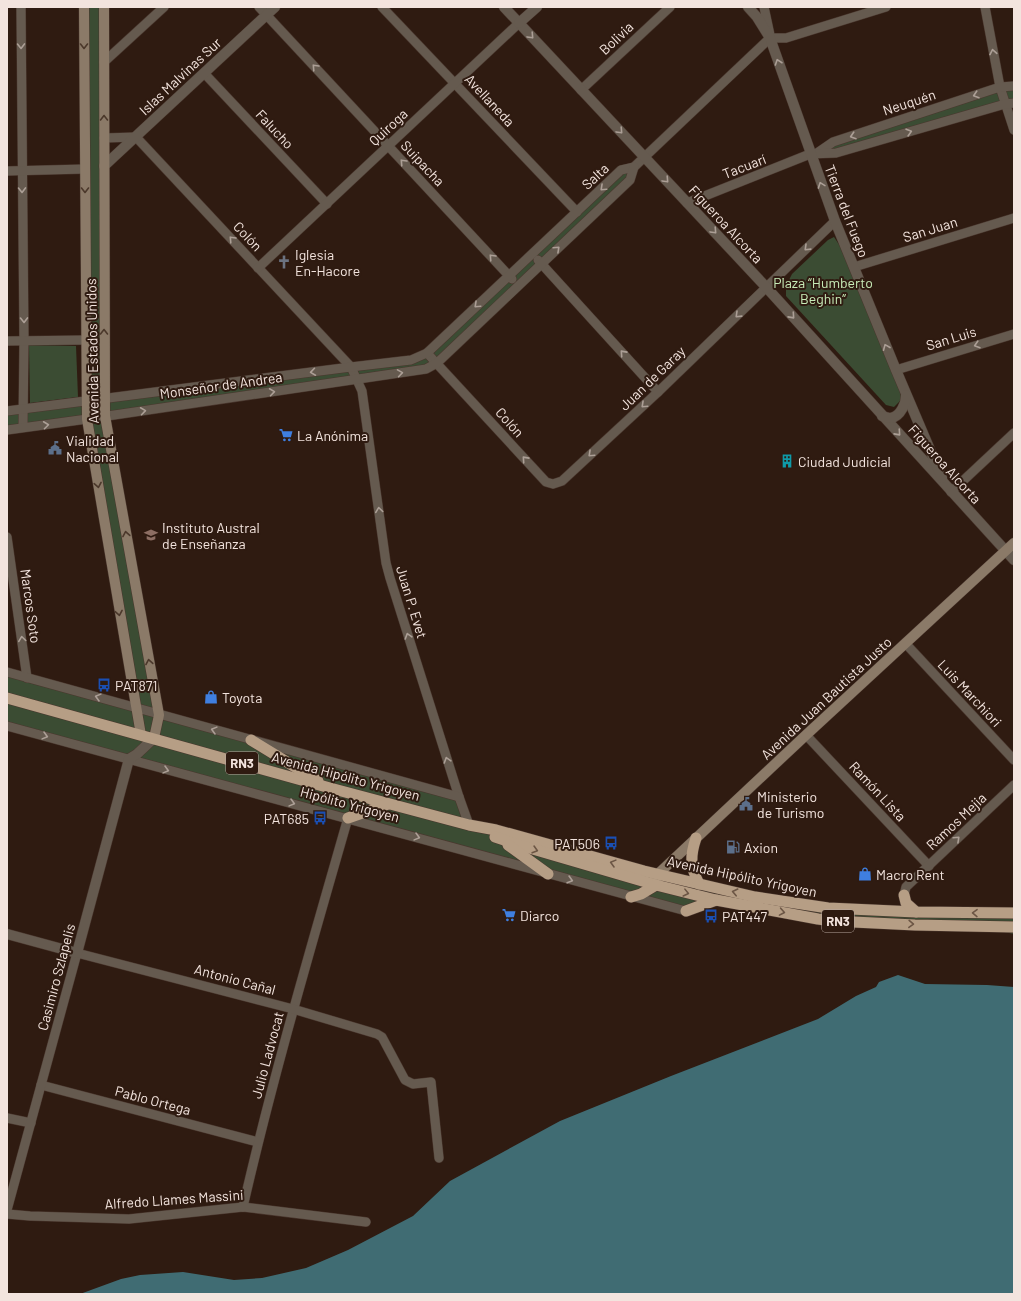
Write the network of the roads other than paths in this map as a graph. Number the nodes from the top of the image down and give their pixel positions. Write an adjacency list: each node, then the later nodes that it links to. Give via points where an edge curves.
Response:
1 (21, 7): 35 (street, one-way to 35)
2 (84, 7): 33 (main road, Avenida Estados Unidos, one-way to 33)
3 (104, 7): 18 (main road, Avenida Estados Unidos)
4 (164, 7): 18 (street)
5 (259, 7): 15 (street, Suipacha)
6 (275, 7): 15 (street, Islas Malvinas Sur)
7 (382, 7): 20 (street, Avellaneda)
8 (504, 7): 16 (street, Figueroa Alcorta)
9 (537, 7): 16 (street, Quiroga)
10 (670, 7): 23 (street, Bolivia)
11 (748, 7): 17 (street)
12 (764, 7): 17 (street, Tierra del Fuego)
13 (886, 7): 17 (street, via 786,38)
14 (985, 7): 22 (street, one-way to 14)
15 (266, 15): 19 (street, Islas Malvinas Sur); 28 (street, Suipacha, one-way to 15)
16 (519, 23): 20 (street, Quiroga); 23 (street, Figueroa Alcorta, one-way to 23)
17 (770, 38): 29 (street, Tierra del Fuego, one-way to 17); 30 (street)
18 (104, 62): 27 (main road, Avenida Estados Unidos, one-way to 18)
19 (204, 73): 26 (street, Islas Malvinas Sur); 37 (street, Falucho)
20 (455, 84): 28 (street, Quiroga); 38 (street, Avellaneda)
21 (1014, 86): 22 (street, Neuquén)
22 (1000, 87): 24 (street); 29 (street, Neuquén, one-way to 29, via 833,142)
23 (581, 90): 30 (street, Figueroa Alcorta, one-way to 30)
24 (1009, 103): 25 (street); 29 (street, Neuquén, one-way to 24, via 836,153)
25 (1014, 130)
26 (136, 137): 27 (street); 31 (street, Islas Malvinas Sur); 44 (street, Colón, one-way to 26)
27 (104, 138): 31 (main road, Avenida Estados Unidos)
28 (388, 146): 37 (street, Quiroga); 45 (street, Suipacha, one-way to 28)
29 (814, 154): 36 (street, Tacuarí); 40 (street, Tierra del Fuego, one-way to 29)
30 (644, 157): 32 (street); 36 (street, Figueroa Alcorta, one-way to 36)
31 (104, 166): 58 (main road, Avenida Estados Unidos, one-way to 31)
32 (634, 167): 38 (street, Salta, one-way to 38, via 621,170); 42 (street, Salta, one-way to 32, via 630,180)
33 (85, 170): 35 (street); 49 (main road, Avenida Estados Unidos, one-way to 49)
34 (7, 171): 35 (street)
35 (22, 171): 51 (street, one-way to 51)
36 (687, 203): 47 (street, Figueroa Alcorta, one-way to 47)
37 (326, 204): 44 (street, Quiroga)
38 (577, 212): 41 (street, Salta)
39 (1014, 218): 43 (street, San Juan)
40 (835, 221): 43 (street, Tierra del Fuego); 47 (street, Juan de Garay, one-way to 47)
41 (532, 254): 42 (street); 45 (street, Salta)
42 (541, 264): 46 (street, Salta); 56 (street, one-way to 42)
43 (854, 267): 54 (street, Tierra del Fuego, one-way to 43)
44 (258, 268): 53 (street, Colón)
45 (509, 276): 46 (street, Suipacha); 52 (street, Salta, one-way to 52)
46 (518, 286): 52 (street, Salta)
47 (766, 287): 56 (street, Juan de Garay, one-way to 56); 63 (street, Figueroa Alcorta, one-way to 63)
48 (1014, 334): 54 (street, San Luis, one-way to 54)
49 (86, 340): 51 (street); 59 (main road, Avenida Estados Unidos)
50 (7, 341): 51 (street)
51 (24, 341): 60 (street)
52 (432, 358): 53 (street, Monseñor de Andrea); 55 (street, Monseñor de Andrea, one-way to 52, via 426,369); 68 (street, Colón, one-way to 52, via 546,482)
53 (351, 366): 55 (street, Colón); 58 (street, Monseñor de Andrea, one-way to 58)
54 (896, 370): 57 (street, Tierra del Fuego)
55 (358, 380): 62 (street, Monseñor de Andrea, one-way to 55); 89 (street, Juan P. Evet, one-way to 55, via 386,563 362,391)
56 (658, 392): 68 (street, Juan de Garay, one-way to 68, via 562,481)
57 (906, 394): 63 (street, via 904,406 896,416); 69 (street, Tierra del Fuego)
58 (104, 399): 59 (street, Monseñor de Andrea); 62 (main road, Avenida Estados Unidos)
59 (87, 402): 60 (street, Monseñor de Andrea); 64 (main road, Avenida Estados Unidos)
60 (24, 409): 61 (street, Monseñor de Andrea); 65 (street)
61 (7, 411)
62 (104, 416): 64 (street, Monseñor de Andrea); 79 (main road, Avenida Estados Unidos, one-way to 62)
63 (882, 416): 69 (street, Figueroa Alcorta, one-way to 69)
64 (87, 419): 65 (street, Monseñor de Andrea, one-way to 64); 78 (main road, Avenida Estados Unidos, one-way to 78)
65 (23, 428): 66 (street, Monseñor de Andrea)
66 (7, 430)
67 (1014, 433): 69 (street)
68 (553, 484)
69 (948, 489): 72 (street, Figueroa Alcorta)
70 (7, 537): 76 (street, Marcos Soto, one-way to 70)
71 (1014, 543): 72 (main road, Avenida Juan Bautista Justo)
72 (1006, 551): 73 (street, Figueroa Alcorta); 74 (main road, Avenida Juan Bautista Justo)
73 (1014, 560)
74 (906, 644): 82 (main road, Avenida Juan Bautista Justo); 86 (street, Luis Marchiori)
75 (7, 672): 76 (street)
76 (27, 678): 78 (street, one-way to 76)
77 (7, 698): 81 (highway, Avenida Hipólito Yrigoyen / RN3)
78 (135, 708): 79 (street); 81 (main road, Avenida Estados Unidos)
79 (159, 715): 83 (main road, Avenida Estados Unidos); 84 (street, one-way to 79)
80 (7, 726): 85 (street, Hipólito Yrigoyen, one-way to 85)
81 (141, 735): 83 (highway, Avenida Hipólito Yrigoyen / RN3); 85 (street, Casimiro Szlapelis)
82 (806, 735): 94 (main road, Avenida Juan Bautista Justo); 95 (street, Ramón Lista)
83 (154, 738): 85 (street); 88 (highway, Avenida Hipólito Yrigoyen / RN3)
84 (252, 740): 88 (highway); 89 (street)
85 (133, 757): 91 (street, Hipólito Yrigoyen, one-way to 91); 109 (street, Casimiro Szlapelis)
86 (1014, 760)
87 (1014, 785): 95 (street, Ramos Mejia, one-way to 87)
88 (330, 788): 90 (highway, Avenida Hipólito Yrigoyen / RN3)
89 (458, 797): 92 (street, Juan P. Evet)
90 (388, 804): 91 (highway); 92 (highway, Avenida Hipólito Yrigoyen / RN3)
91 (348, 818): 96 (street, Hipólito Yrigoyen, one-way to 96); 110 (street, Julio Ladvocat)
92 (469, 825): 93 (highway, Avenida Hipólito Yrigoyen / RN3); 97 (highway, Avenida Hipólito Yrigoyen / RN3, one-way to 92, via 496,830)
93 (498, 838): 96 (highway); 97 (highway, Avenida Hipólito Yrigoyen / RN3, one-way to 97)
94 (696, 838): 97 (main road, Avenida Juan Bautista Justo); 98 (highway, via 692,851 692,869)
95 (929, 866): 99 (street, Ramos Mejia, via 906,887)
96 (548, 874): 100 (street, Hipólito Yrigoyen, one-way to 100)
97 (657, 880): 98 (highway, Avenida Hipólito Yrigoyen / RN3); 100 (highway, via 641,894); 101 (highway, Avenida Hipólito Yrigoyen / RN3, one-way to 101)
98 (699, 884): 103 (highway, Avenida Hipólito Yrigoyen / RN3, one-way to 98, via 814,907)
99 (904, 895): 103 (highway, via 906,903)
100 (631, 897): 102 (street, Hipólito Yrigoyen)
101 (716, 900): 102 (highway); 105 (highway, Avenida Hipólito Yrigoyen / RN3, one-way to 105, via 833,921)
102 (686, 912)
103 (916, 912): 104 (highway, Avenida Hipólito Yrigoyen / RN3, one-way to 103)
104 (1014, 913)
105 (961, 926): 106 (highway); 108 (highway, RN3)
106 (1014, 927)
107 (7, 934): 109 (street, Antonio Cañal)
108 (1014, 934)
109 (77, 953): 110 (street, Antonio Cañal); 111 (street, Casimiro Szlapelis)
110 (293, 1009): 114 (street, Julio Ladvocat); 115 (street, Antonio Cañal, via 377,1034 382,1037 405,1080 414,1084 431,1082)
111 (41, 1085): 113 (street, Casimiro Szlapelis); 114 (street, Pablo Ortega)
112 (7, 1118): 113 (street)
113 (30, 1123): 117 (street, Casimiro Szlapelis)
114 (258, 1142): 116 (street, Julio Ladvocat)
115 (439, 1158)
116 (244, 1207): 118 (street, Alfredo Llames Massini, via 129,1219); 119 (street, Alfredo Llames Massini)
117 (7, 1210)
118 (7, 1214)
119 (366, 1222)

